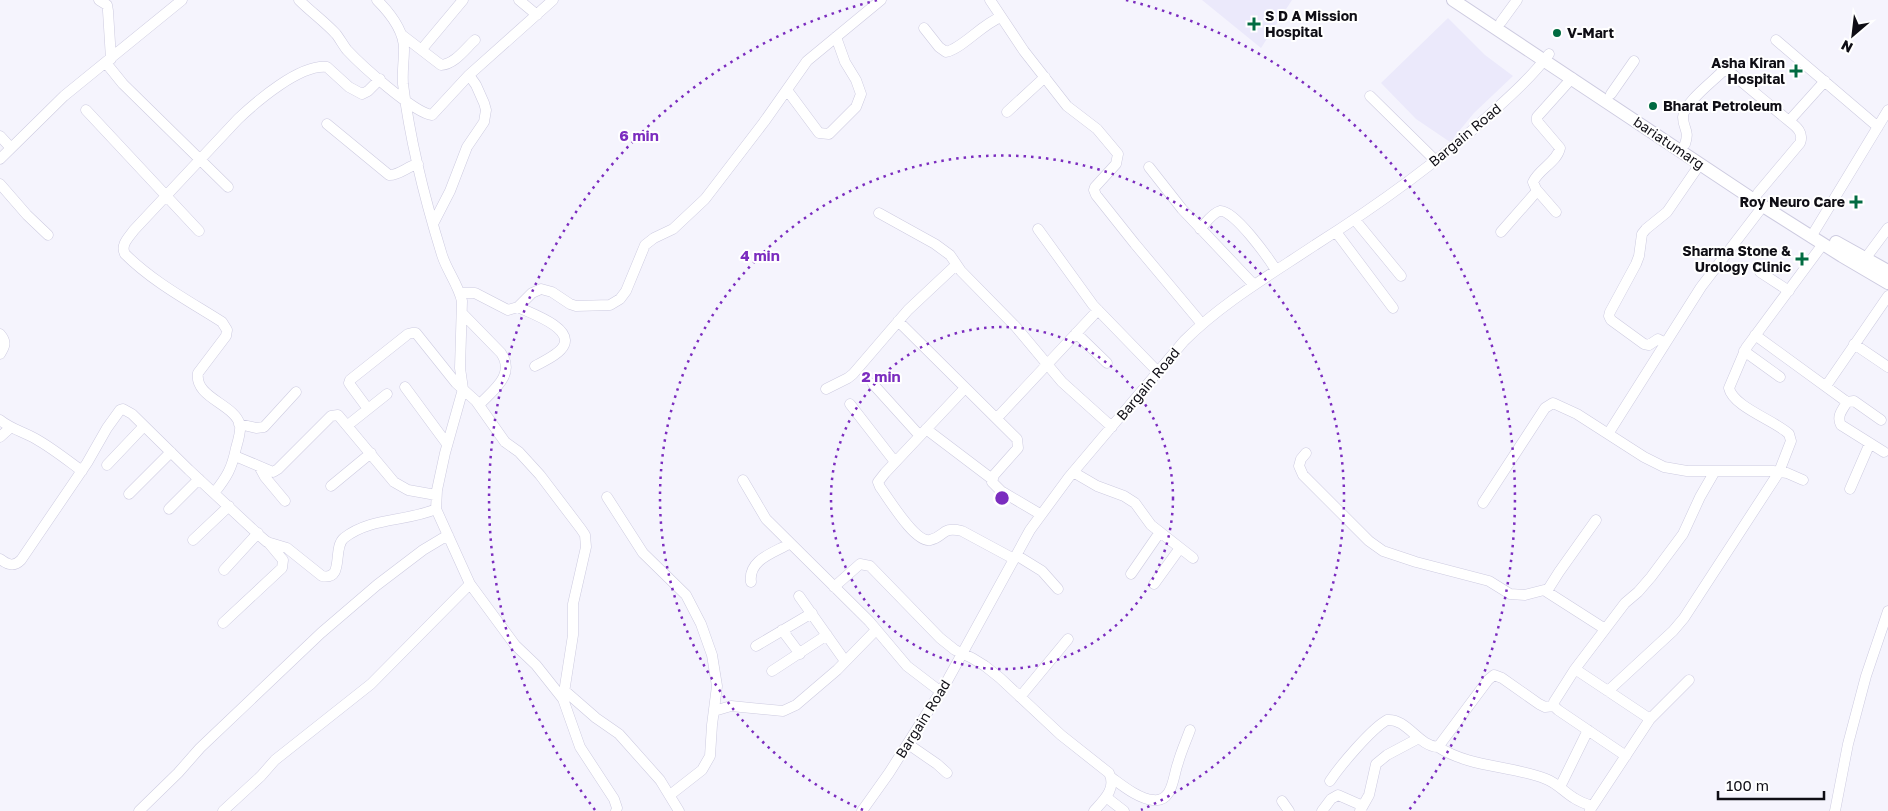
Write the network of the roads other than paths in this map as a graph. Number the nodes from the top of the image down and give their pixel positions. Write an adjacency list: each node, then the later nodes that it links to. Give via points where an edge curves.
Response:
1 (99, 0): 23 (street, via 108,11)
2 (182, 0): 23 (street)
3 (299, 0): 28 (street)
4 (377, 0): 17 (street)
5 (463, 0): 21 (street)
6 (519, 0): 13 (street)
7 (553, 0): 13 (street)
8 (881, 0): 18 (street)
9 (990, 0): 14 (street)
10 (1453, 0): 22 (main road, bariatumarg)
11 (1469, 0): 15 (main road, bariatumarg)
12 (1517, 0): 15 (street)
13 (537, 15): 25 (street)
14 (1001, 17): 16 (street, via 946,52 938,47); 26 (street)
15 (1501, 22): 22 (main road, bariatumarg)
16 (924, 28)
17 (402, 35): 21 (street); 33 (street)
18 (836, 36): 30 (street, via 808,61); 30 (street, via 845,62 859,86 861,94 856,107 829,134 823,135)
19 (475, 40): 21 (street, via 444,65 434,61)
20 (1776, 40): 29 (street)
21 (422, 49)
22 (1547, 57): 27 (main road, bariatumarg); 31 (main road, bariatumarg); 45 (street, Bargain Road, via 1506,100)
23 (108, 61): 42 (street, via 59,100); 44 (street, via 124,84)
24 (1634, 61): 31 (street)
25 (469, 75): 33 (street, via 432,115); 58 (street, via 481,93 486,117 467,146)
26 (1044, 77): 36 (street); 84 (street, via 1067,106 1097,129 1118,154 1116,164 1095,186 1096,195)
27 (1572, 78): 47 (main road, bariatumarg); 51 (street, via 1537,117 1560,148 1556,157 1532,182)
28 (380, 79): 33 (street); 44 (street, via 362,94 327,67 304,71 251,106)
29 (1825, 81): 37 (street); 39 (street)
30 (787, 90): 79 (street, via 709,195 673,229 644,245 620,299 610,305 576,306 541,289)
31 (1611, 94): 41 (main road, bariatumarg)
32 (1370, 96): 45 (street)
33 (406, 102): 46 (street)
34 (86, 110): 53 (street)
35 (1888, 110): 39 (street)
36 (1007, 112)
37 (1789, 121): 41 (street, via 1726,71 1687,106 1683,118 1688,133); 52 (street, via 1801,133 1800,143)
38 (327, 124): 46 (street, via 389,175)
39 (1878, 127): 65 (street)
40 (0, 136): 42 (street)
41 (1685, 144): 52 (main road, bariatumarg)
42 (11, 148): 43 (street)
43 (0, 158)
44 (201, 159): 50 (street); 53 (street)
45 (1436, 161): 57 (street, Bargain Road)
46 (418, 164): 58 (street)
47 (1700, 164): 54 (main road, bariatumarg); 88 (street, via 1667,212 1642,234 1639,256 1609,316 1644,344 1649,345 1658,339)
48 (1148, 167): 61 (street)
49 (0, 184): 66 (street)
50 (228, 187)
51 (1537, 191): 55 (street); 64 (street)
52 (1758, 193): 65 (main road, bariatumarg)
53 (166, 196): 62 (street); 113 (street, via 134,230 123,250 158,283 222,322 227,330 226,336 197,378 204,391)
54 (1763, 206): 65 (main road, bariatumarg); 88 (street, via 1701,287)
55 (1556, 212)
56 (879, 213): 69 (street, via 934,244 950,255)
57 (1355, 220): 63 (street, Bargain Road); 73 (street)
58 (433, 224): 77 (street, via 445,265)
59 (1888, 228): 68 (street)
60 (1038, 229): 81 (street)
61 (1200, 229): 70 (street, via 1216,213 1226,212 1244,228); 75 (street)
62 (199, 231)
63 (1336, 232): 70 (street, Bargain Road); 80 (street)
64 (1501, 232)
65 (1813, 233): 67 (main road, bariatumarg); 68 (main road, bariatumarg)
66 (48, 236)
67 (1823, 244): 74 (main road, bariatumarg); 76 (street)
68 (1865, 259): 71 (main road, bariatumarg)
69 (956, 265): 83 (street); 92 (street)
70 (1276, 270): 75 (street, Bargain Road)
71 (1888, 271)
72 (1760, 272): 76 (street)
73 (1401, 276)
74 (1888, 283)
75 (1254, 285): 84 (street, Bargain Road)
76 (1789, 291): 87 (street)
77 (460, 292): 79 (street, via 475,293 508,310); 82 (street)
78 (1888, 296): 89 (street)
79 (518, 307): 94 (street, via 557,327 565,339 560,350)
80 (1393, 308)
81 (1098, 310): 85 (street); 96 (street)
82 (462, 312): 102 (street, via 460,368); 108 (street, via 501,353 507,366 502,381)
83 (898, 321): 101 (street); 103 (street, via 853,374)
84 (1202, 324): 96 (street, Bargain Road)
85 (1076, 333): 92 (street); 93 (street)
86 (0, 334): 91 (street, via 5,341)
87 (1755, 334): 90 (street); 99 (street)
88 (1665, 343): 119 (street)
89 (1854, 344): 95 (street); 99 (street)
90 (1744, 351): 97 (street); 134 (street, via 1730,391 1749,409 1789,434 1791,440)
91 (0, 354)
92 (1047, 363): 110 (street); 116 (street, via 1062,382)
93 (1107, 363)
94 (535, 366)
95 (1888, 367)
96 (1158, 372): 116 (street, Bargain Road)
97 (1780, 377)
98 (873, 384): 118 (street)
99 (1826, 386): 106 (street)
100 (405, 387): 122 (street)
101 (965, 388): 110 (street); 118 (street)
102 (463, 389): 108 (street); 109 (street, via 419,336 412,332 350,380); 122 (street)
103 (826, 389)
104 (296, 392): 113 (street, via 264,427)
105 (387, 394): 109 (street)
106 (1847, 402): 112 (street, via 1854,401); 121 (street, via 1838,420)
107 (850, 404): 128 (street)
108 (479, 405): 188 (street, via 505,442 526,458 585,535 586,547 573,604 573,636)
109 (368, 409): 114 (street)
110 (997, 418): 135 (street, via 1019,444)
111 (0, 420): 117 (street)
112 (1881, 420)
113 (239, 424): 127 (street)
114 (348, 425): 126 (street); 130 (street, via 338,415 331,416 278,470 268,471)
115 (144, 426): 123 (street); 129 (street); 131 (street, via 126,410 120,410)
116 (1112, 427): 133 (street, Bargain Road)
117 (10, 428): 120 (street); 131 (street, via 34,438)
118 (923, 432): 128 (street); 135 (street)
119 (1608, 434): 132 (street, via 1664,467); 146 (street, via 1558,404 1548,404)
120 (0, 437)
121 (1870, 443): 124 (street); 140 (street)
122 (447, 444): 143 (street)
123 (170, 452): 136 (street); 142 (street)
124 (1884, 452)
125 (1306, 453): 169 (street, via 1299,466 1303,476 1376,547 1416,562 1489,581 1510,594)
126 (371, 454): 139 (street); 143 (street, via 394,482)
127 (235, 456): 130 (street); 141 (street, via 230,472)
128 (895, 462): 159 (street, via 878,482 917,536 928,540 953,529)
129 (107, 465)
130 (259, 466): 145 (street)
131 (82, 471): 161 (street, via 22,560 10,565)
132 (1715, 471): 134 (street); 174 (street, via 1683,534 1651,577)
133 (1073, 472): 150 (street, Bargain Road); 152 (street, via 1135,503 1148,522)
134 (1779, 472): 138 (street); 186 (street, via 1684,618)
135 (992, 478): 150 (street, via 995,487)
136 (199, 479): 141 (street); 148 (street)
137 (743, 480): 157 (street, via 766,519)
138 (1803, 480)
139 (331, 486)
140 (1850, 489)
141 (214, 493): 147 (street)
142 (129, 494)
143 (436, 495): 149 (street)
144 (607, 496): 191 (street, via 643,553 676,584 693,606 712,655 717,686)
145 (285, 501)
146 (1483, 503)
147 (229, 506): 153 (street); 155 (street)
148 (169, 509)
149 (436, 509): 154 (street); 156 (street, via 412,518 377,522 344,538 337,551 336,571 328,577 315,571 287,548)
150 (1040, 514): 159 (street, Bargain Road)
151 (1596, 520): 169 (street)
152 (1160, 532): 158 (street); 163 (street)
153 (258, 533): 156 (street); 162 (street)
154 (448, 535): 165 (street); 209 (street, via 377,585 321,633)
155 (193, 540)
156 (267, 542): 173 (street, via 283,560 282,568)
157 (789, 544): 164 (street, via 755,564); 167 (street)
158 (1180, 548): 160 (street); 166 (street)
159 (1015, 557): 168 (street, via 1042,571); 180 (street, Bargain Road)
160 (1193, 558)
161 (0, 559)
162 (224, 570)
163 (1131, 574)
164 (752, 582)
165 (470, 584): 188 (street, via 515,645); 207 (street, via 371,684 275,760)
166 (1154, 584)
167 (834, 587): 176 (street); 180 (street, via 860,564 870,566 940,638)
168 (1058, 589)
169 (1547, 591): 174 (street)
170 (799, 596): 172 (street)
171 (1888, 611): 217 (street, via 1866,676)
172 (812, 613): 175 (street); 177 (street)
173 (224, 623)
174 (1605, 629): 183 (street)
175 (782, 630): 179 (street); 181 (street)
176 (876, 630): 182 (street); 187 (street, via 907,666)
177 (827, 635): 181 (street); 182 (street)
178 (1068, 639): 189 (street)
179 (756, 646)
180 (963, 653): 187 (street, Bargain Road); 189 (street, via 985,666)
181 (800, 654): 184 (street)
182 (845, 661): 191 (street, via 789,710 731,706)
183 (1575, 670): 186 (street); 190 (street)
184 (772, 671)
185 (1689, 680): 192 (street)
186 (1608, 691): 192 (street)
187 (941, 692): 196 (street, Bargain Road)
188 (564, 695): 203 (street, via 620,734); 210 (street, via 580,747 614,799)
189 (1020, 697): 200 (street)
190 (1554, 706): 194 (street); 197 (street, via 1539,704 1494,675)
191 (714, 711): 203 (street, via 707,764)
192 (1650, 720): 198 (street)
193 (1190, 730): 200 (street, via 1173,783 1164,798 1148,799)
194 (1588, 730): 198 (street); 202 (street)
195 (1419, 738): 197 (street, via 1434,748); 201 (street, via 1397,721 1387,720 1344,762); 208 (street, via 1376,764 1369,795)
196 (908, 744): 199 (street); 212 (street, Bargain Road)
197 (1438, 747): 202 (street, via 1463,760 1539,777)
198 (1626, 756): 206 (street)
199 (947, 773)
200 (1112, 778): 204 (street)
201 (1330, 781)
202 (1560, 787): 206 (street)
203 (670, 795): 211 (street)
204 (1106, 797): 213 (street); 214 (street)
205 (1282, 801): 215 (street)
206 (1591, 808)
207 (229, 809)
208 (1361, 809): 216 (street, via 1338,795)
209 (139, 811)
210 (616, 811)
211 (679, 811)
212 (862, 811)
213 (1094, 811)
214 (1124, 811)
215 (1289, 811)
216 (1322, 811)
217 (1834, 811)

